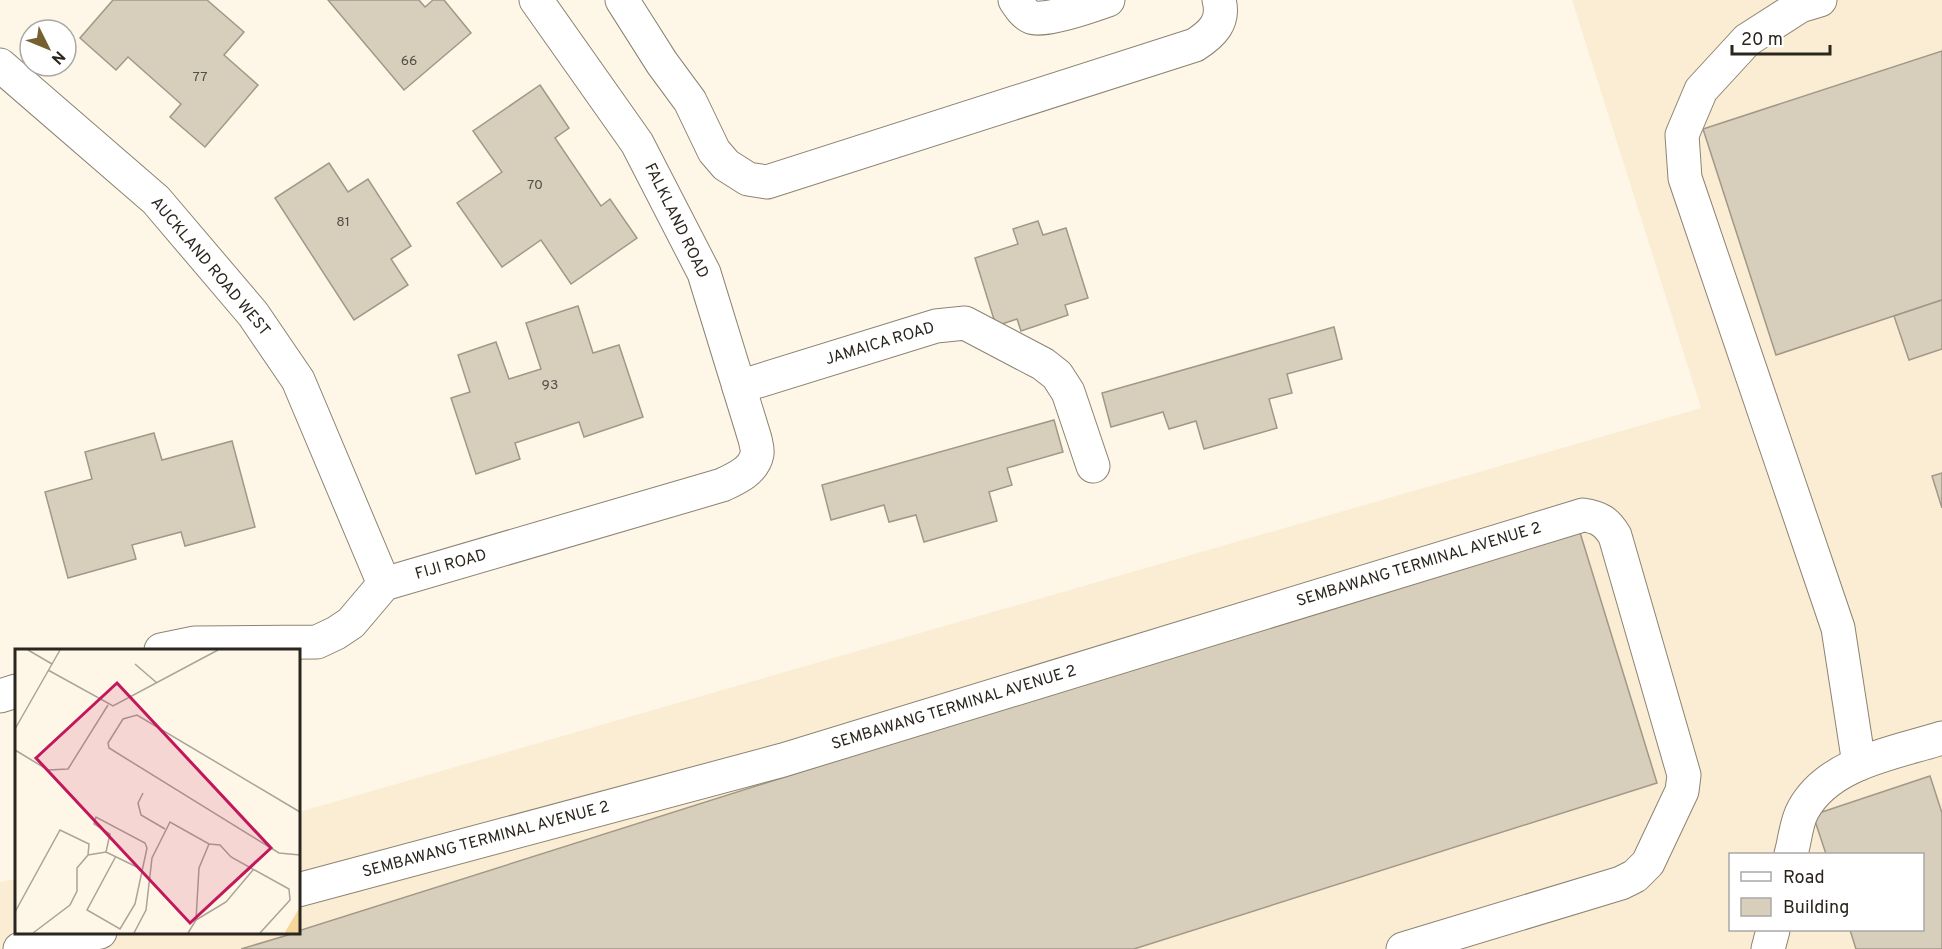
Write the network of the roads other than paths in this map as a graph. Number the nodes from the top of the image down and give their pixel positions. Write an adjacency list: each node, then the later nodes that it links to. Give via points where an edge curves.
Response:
1 (536, 0): 8 (street, FALKLAND ROAD, via 637,143 704,273)
2 (1015, 0): 3 (street, via 1029,16 1039,19)
3 (1108, 0)
4 (1219, 0): 6 (street, via 1218,26 1195,45 767,182 748,179 726,165 714,150 690,100 662,63)
5 (1820, 0): 16 (street, via 1800,6 1747,40 1701,90 1682,135 1685,178 1838,628)
6 (630, 2)
7 (0, 65): 11 (street, AUCKLAND ROAD WEST, via 156,200 253,314 298,380)
8 (740, 387): 9 (street, JAMAICA ROAD, via 936,326 965,323 1057,375 1068,392); 10 (street, FALKLAND ROAD, via 757,454)
9 (1093, 466)
10 (750, 467): 11 (street, FIJI ROAD, via 722,485)
11 (384, 585): 12 (street, via 351,623 317,642 195,643)
12 (169, 649)
13 (15, 692): 14 (street)
14 (0, 696)
15 (1942, 738): 16 (street)
16 (1859, 764): 17 (street, via 1817,791 1802,811)
17 (1792, 853)
18 (300, 889): 22 (street, SEMBAWANG TERMINAL AVENUE 2, via 783,760 1583,515 1595,516 1615,536 1684,775 1682,791 1648,863 1635,876)
19 (1773, 931): 23 (street)
20 (94, 934): 21 (street)
21 (20, 949)
22 (1403, 949)
23 (1768, 949)

